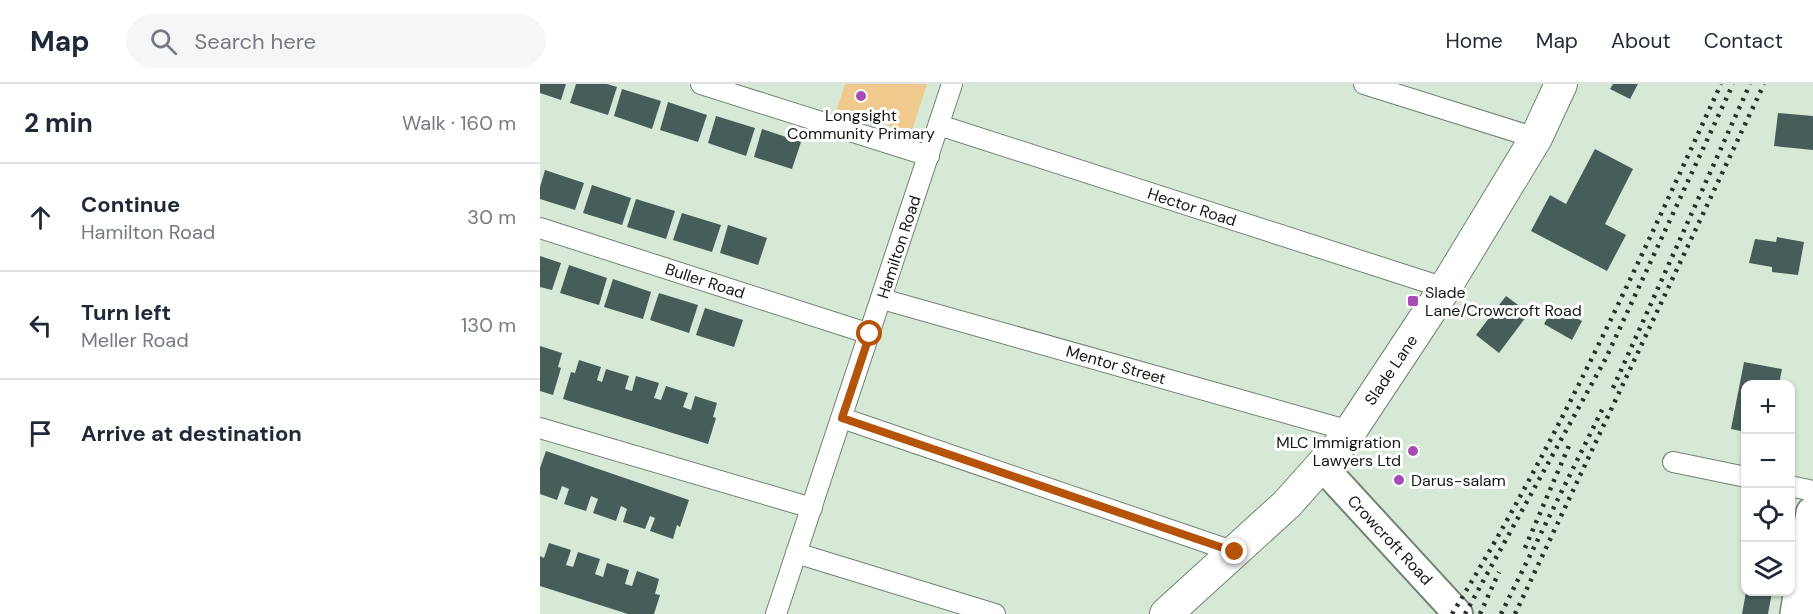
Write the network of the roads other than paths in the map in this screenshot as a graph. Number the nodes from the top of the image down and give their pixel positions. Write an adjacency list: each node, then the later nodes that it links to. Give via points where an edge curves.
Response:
1 (701, 84): 7 (street)
2 (952, 84): 5 (street, Hamilton Road)
3 (1364, 84): 6 (street)
4 (1561, 84): 6 (main road, Slade Lane)
5 (939, 125): 7 (street, Hamilton Road); 9 (street, Hector Road)
6 (1536, 138): 9 (main road, Slade Lane)
7 (928, 156): 10 (street, Hamilton Road)
8 (540, 228): 11 (street, Buller Road)
9 (1445, 288): 14 (main road, Slade Lane)
10 (882, 299): 11 (street, Hamilton Road); 14 (street, Mentor Street)
11 (870, 334): 12 (street, Hamilton Road)
12 (842, 418): 20 (street, Hamilton Road); 22 (street)
13 (540, 429): 20 (street)
14 (1350, 430): 16 (main road, Slade Lane)
15 (1673, 462): 17 (street)
16 (1321, 465): 22 (main road, Slade Lane, via 1287,504); 27 (street, Crowcroft Road)
17 (1741, 476)
18 (1795, 487): 19 (street)
19 (1813, 491)
20 (812, 507): 23 (street, Hamilton Road)
21 (1813, 513): 28 (highway)
22 (1235, 552): 26 (main road, Slade Lane)
23 (796, 553): 24 (street, Hamilton Road); 25 (street)
24 (776, 614)
25 (995, 614)
26 (1166, 614)
27 (1458, 614)
28 (1797, 614)

